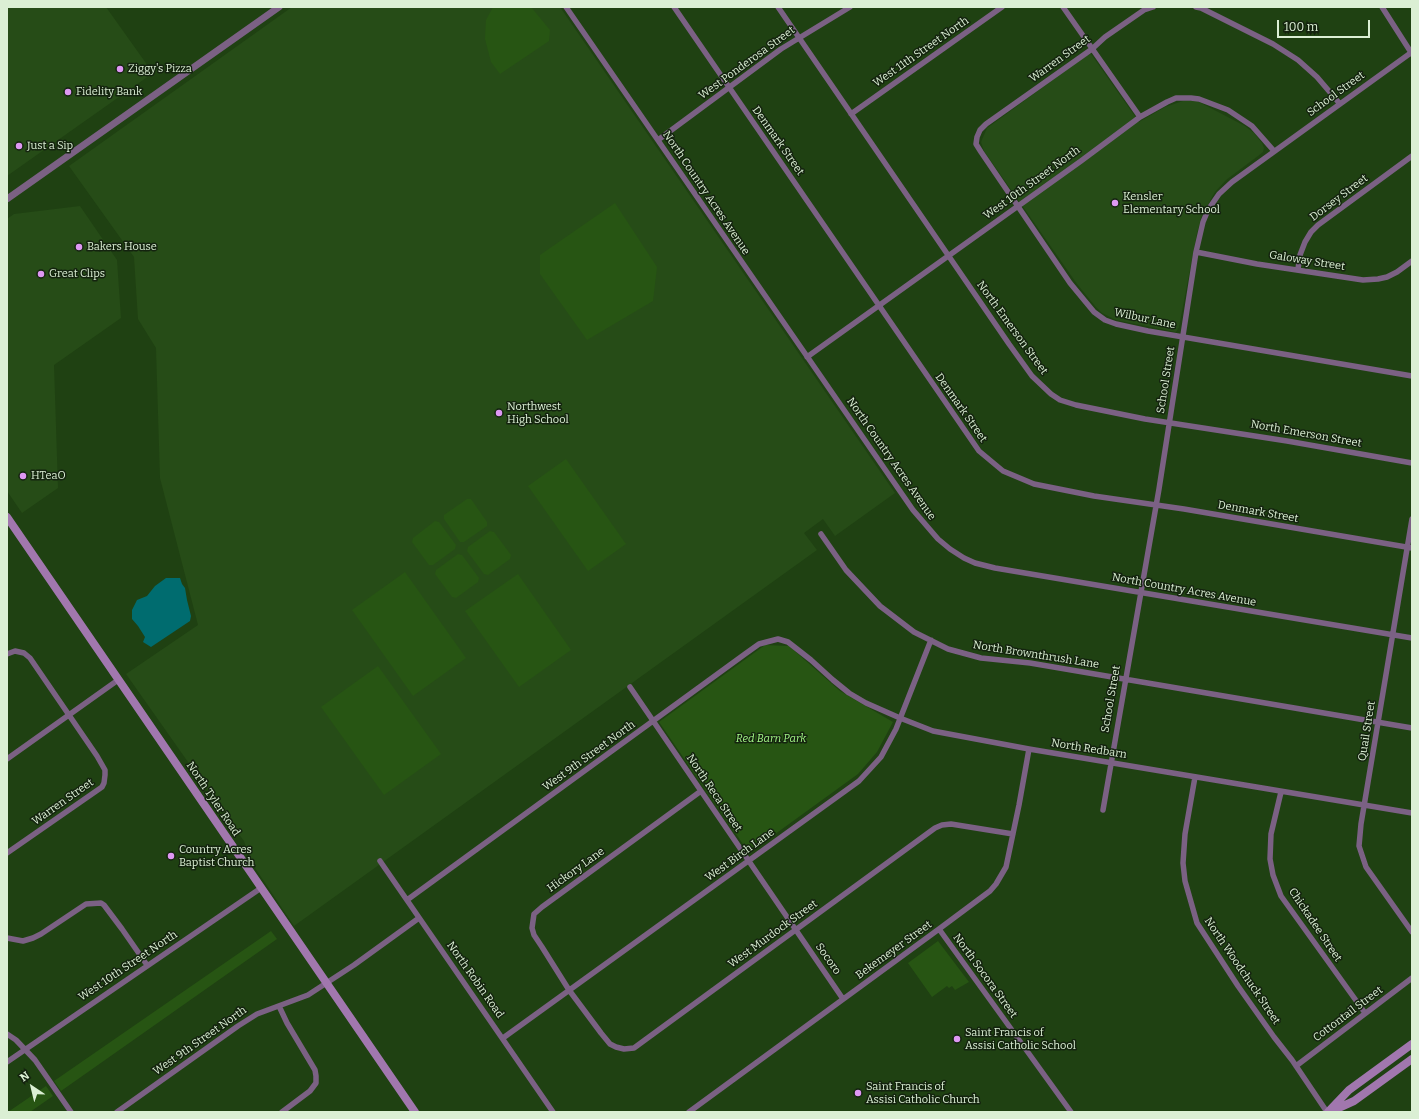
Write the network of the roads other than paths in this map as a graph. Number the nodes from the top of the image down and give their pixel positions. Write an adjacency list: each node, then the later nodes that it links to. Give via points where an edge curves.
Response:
1 (279, 7): 22 (street)
2 (566, 7): 19 (street, North Country Acres Avenue)
3 (674, 7): 14 (street, Denmark Street)
4 (778, 7): 11 (street, North Emerson Street)
5 (850, 7): 11 (street, West Ponderosa Street)
6 (1002, 7): 16 (street, West 11th Street North)
7 (1063, 7): 12 (street)
8 (1153, 7): 12 (street, Warren Street, via 1144,10)
9 (1196, 7): 15 (street, via 1273,44 1298,60 1317,77)
10 (1382, 7): 13 (street)
11 (799, 38): 14 (street, West Ponderosa Street); 16 (street, North Emerson Street)
12 (1092, 49): 17 (street); 18 (street, Warren Street)
13 (1412, 53): 15 (street, School Street)
14 (729, 88): 19 (street, West Ponderosa Street); 28 (street, Denmark Street)
15 (1340, 104): 20 (street, School Street)
16 (851, 114): 25 (street, North Emerson Street)
17 (1140, 116): 20 (street, West 10th Street North, via 1176,98 1199,99 1228,110 1252,126); 23 (street, West 10th Street North)
18 (980, 130): 23 (street, Wilbur Lane, via 976,144)
19 (658, 140): 30 (street, North Country Acres Avenue)
20 (1274, 151): 24 (street, School Street, via 1219,194 1203,222)
21 (1412, 156): 27 (street, Dorsey Street, via 1318,225 1305,242)
22 (7, 199)
23 (1017, 206): 25 (street, West 10th Street North); 29 (street, Wilbur Lane, via 1070,283 1094,312 1116,324)
24 (1196, 252): 27 (street, Galoway Street); 29 (street, School Street)
25 (948, 256): 28 (street, West 10th Street North); 32 (street, North Emerson Street, via 1032,376 1051,394 1076,405)
26 (1412, 262): 27 (street, Galoway Street, via 1378,280)
27 (1298, 269)
28 (879, 306): 30 (street, West 10th Street North); 34 (street, Denmark Street, via 979,451 1003,471 1034,484)
29 (1183, 337): 31 (street, Wilbur Lane); 32 (street, School Street)
30 (807, 357): 39 (street, North Country Acres Avenue, via 913,510 950,549 975,563 995,568)
31 (1412, 376)
32 (1170, 422): 33 (street, North Emerson Street); 34 (street, School Street)
33 (1412, 462)
34 (1156, 505): 38 (street, Denmark Street); 39 (street, School Street)
35 (7, 517): 46 (main road, North Tyler Road)
36 (1412, 519): 38 (street, Quail Street)
37 (821, 534): 42 (street, North Brownthrush Lane, via 846,570 880,606 914,632)
38 (1410, 548): 40 (street, Quail Street)
39 (1140, 592): 40 (street, North Country Acres Avenue); 45 (street, School Street)
40 (1393, 635): 41 (street, North Country Acres Avenue); 51 (street, Quail Street)
41 (1412, 638)
42 (931, 640): 45 (street, North Brownthrush Lane, via 948,649 981,658 1030,663); 49 (street, West Birch Lane)
43 (788, 642): 49 (street, North Redbarn, via 849,692 866,703); 50 (street, West 9th Street North, via 778,639 759,644)
44 (7, 654): 48 (street, Warren Street, via 15,651 30,658)
45 (1125, 679): 51 (street, North Brownthrush Lane); 55 (street, School Street)
46 (118, 680): 48 (street); 66 (main road, North Tyler Road)
47 (630, 687): 50 (street, North Reca Street)
48 (69, 715): 54 (street); 63 (street, Warren Street, via 105,770 104,783 102,787)
49 (900, 718): 53 (street, North Redbarn, via 933,731); 65 (street, West Birch Lane, via 881,757 859,781)
50 (653, 721): 57 (street, North Reca Street); 67 (street, West 9th Street North)
51 (1378, 721): 52 (street, North Brownthrush Lane); 59 (street, Quail Street)
52 (1412, 728)
53 (1028, 749): 55 (street, North Redbarn); 62 (street, Bekemeyer Street)
54 (7, 758)
55 (1111, 763): 56 (street, North Redbarn); 60 (street, School Street)
56 (1195, 777): 58 (street, North Redbarn); 86 (street, North Woodchuck Street, via 1185,834 1183,863 1197,923 1238,986)
57 (701, 791): 65 (street, North Reca Street); 76 (street, Hickory Lane, via 534,914 534,935)
58 (1281, 792): 59 (street, North Redbarn); 79 (street, Chickadee Street, via 1272,834 1270,860 1273,875 1281,896)
59 (1364, 805): 61 (street, North Redbarn); 71 (street, Quail Street, via 1359,846 1362,858)
60 (1103, 810)
61 (1412, 813)
62 (1013, 834): 69 (street, Bekemeyer Street, via 1006,867 996,884); 70 (street, West Murdock Street, via 957,824 942,825)
63 (7, 853)
64 (380, 861): 67 (street, North Robin Road)
65 (748, 861): 70 (street, North Reca Street); 76 (street, West Birch Lane)
66 (261, 888): 73 (street, West 10th Street North); 75 (main road, North Tyler Road)
67 (407, 900): 68 (street, North Robin Road)
68 (419, 918): 75 (street, West 9th Street North); 81 (street, North Robin Road)
69 (939, 929): 77 (street, Bekemeyer Street); 93 (street, North Socora Street)
70 (796, 930): 76 (street, West Murdock Street, via 634,1048 624,1049 610,1044); 77 (street, Socoro)
71 (1412, 932)
72 (7, 938): 73 (street, via 23,941 32,938 86,904 101,903)
73 (147, 966): 83 (street, West 10th Street North)
74 (1412, 978): 79 (street, Cottontail Street)
75 (326, 983): 78 (street, West 9th Street North, via 308,995); 90 (main road, North Tyler Road)
76 (570, 990): 81 (street, West Birch Lane)
77 (843, 999): 92 (street, Bekemeyer Street)
78 (279, 1006): 88 (street, West 9th Street North, via 257,1014 238,1026); 89 (street, via 316,1076 316,1082 310,1091)
79 (1365, 1013): 86 (street, Cottontail Street)
80 (7, 1034): 83 (street)
81 (503, 1038): 91 (street, North Robin Road)
82 (1412, 1044): 94 (main road, via 1349,1090)
83 (25, 1049): 85 (street, West 10th Street North); 87 (street)
84 (1412, 1059): 94 (main road, via 1354,1101)
85 (7, 1062)
86 (1296, 1066): 94 (street, North Woodchuck Street)
87 (71, 1112)
88 (117, 1112)
89 (282, 1112)
90 (415, 1112)
91 (553, 1112)
92 (689, 1112)
93 (1071, 1112)
94 (1328, 1112)

